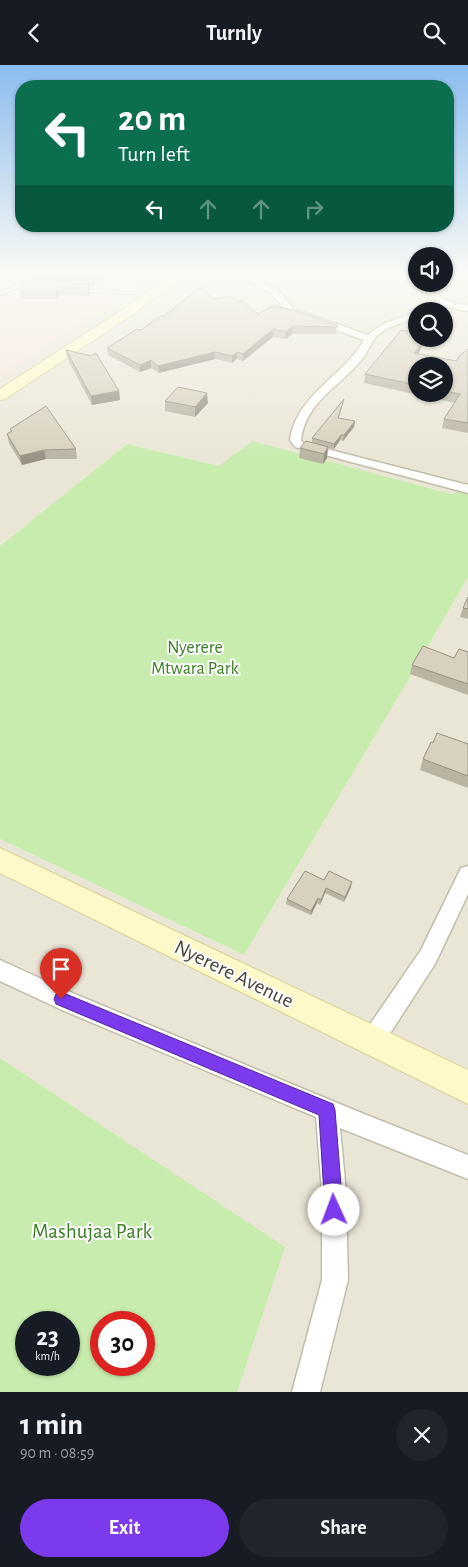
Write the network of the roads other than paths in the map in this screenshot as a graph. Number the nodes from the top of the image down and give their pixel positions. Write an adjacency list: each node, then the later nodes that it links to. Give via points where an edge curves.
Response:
1 (89, 337): 5 (street)
2 (365, 337): 4 (street)
3 (372, 337): 4 (street)
4 (369, 339): 6 (street, via 359,357 305,413 295,435 296,443)
5 (0, 396)
6 (468, 489)
7 (0, 860): 10 (street, Nyerere Avenue)
8 (466, 882): 10 (street, via 428,957)
9 (0, 970): 12 (street, via 44,992)
10 (372, 1041): 11 (street, Nyerere Avenue)
11 (468, 1087)
12 (327, 1110): 13 (street); 14 (street, via 334,1193 335,1280)
13 (468, 1167)
14 (306, 1392)

